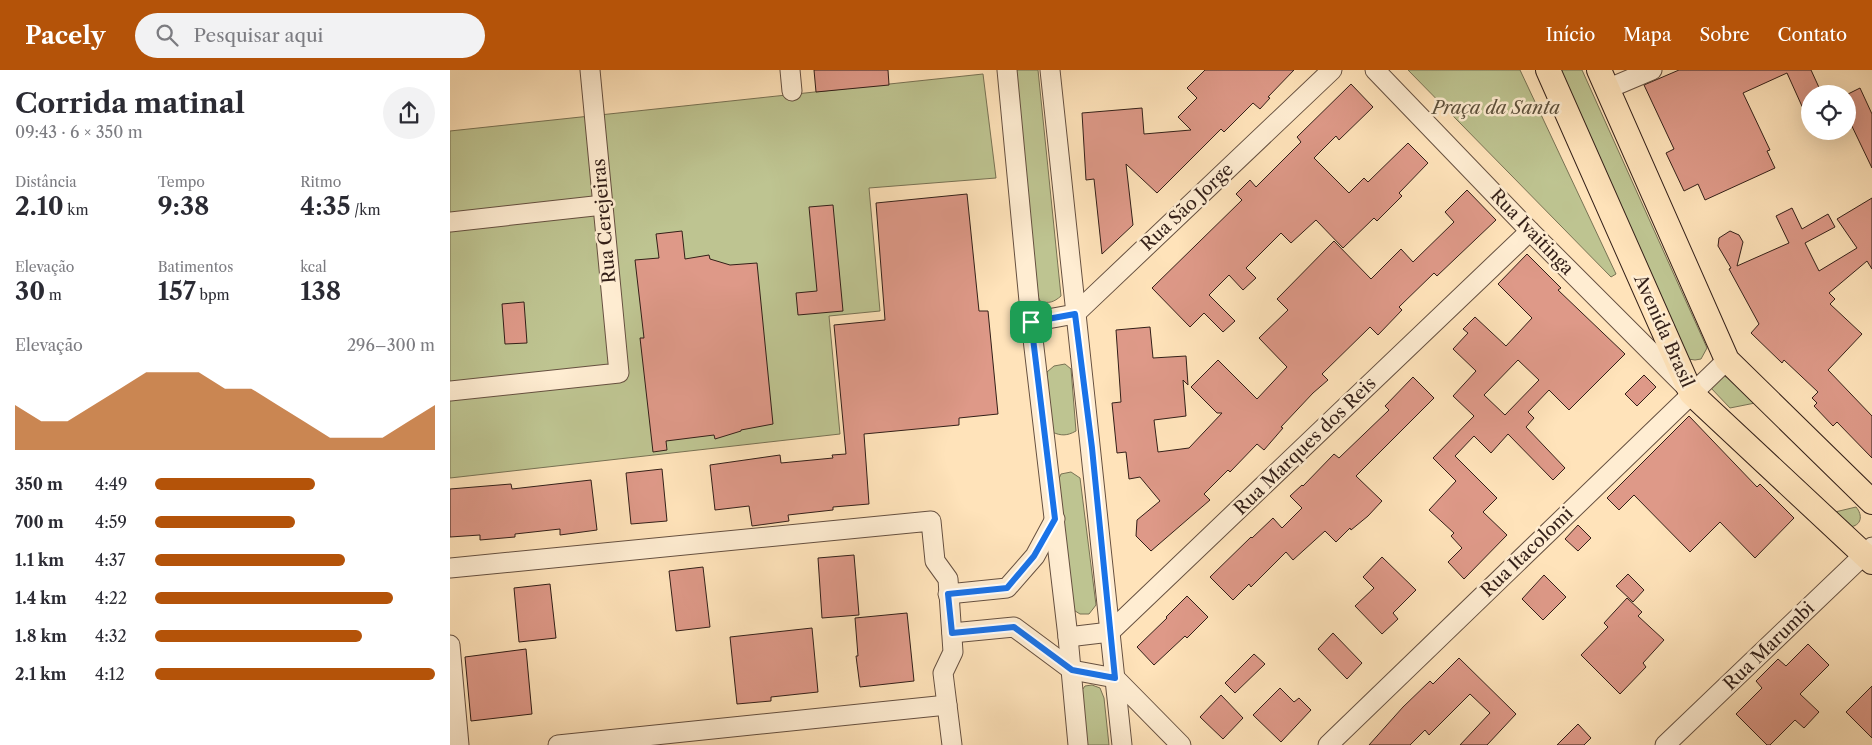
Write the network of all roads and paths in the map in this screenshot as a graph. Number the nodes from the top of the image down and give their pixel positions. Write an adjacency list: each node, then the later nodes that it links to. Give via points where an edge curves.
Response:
1 (590, 70): 11 (street, Rua Cerejeiras)
2 (790, 70): 10 (street)
3 (1007, 70): 15 (street)
4 (1050, 70): 14 (street)
5 (1332, 70): 14 (street, Rua São Jorge)
6 (1375, 70): 13 (street, Rua Ivaitinga)
7 (1548, 70): 18 (main road, Avenida Brasil)
8 (1652, 70): 9 (street)
9 (1603, 79): 16 (main road)
10 (792, 91)
11 (602, 205): 12 (street); 17 (street, Rua Cerejeiras, via 618,373)
12 (450, 222)
13 (1530, 231): 18 (street, Rua Ivaitinga); 24 (street, Rua Marques dos Reis)
14 (1075, 314): 15 (street); 24 (street)
15 (1031, 322): 20 (street)
16 (1726, 360): 18 (street, Rua Itacolomi); 19 (main road)
17 (450, 392)
18 (1691, 393): 21 (main road, Avenida Brasil); 37 (street, Rua Itacolomi)
19 (1872, 502)
20 (1055, 519): 23 (street, via 1034,556 1007,588); 26 (street)
21 (1869, 555): 38 (street, Rua Marumbi)
22 (450, 568): 23 (street, via 931,521 935,561 948,579)
23 (948, 594): 25 (street)
24 (1110, 632): 26 (street); 29 (street)
25 (952, 633): 28 (street, via 1014,627); 30 (street, via 953,652 943,673)
26 (1068, 637): 28 (street)
27 (450, 645): 31 (street)
28 (1072, 670): 29 (street); 34 (street)
29 (1115, 678): 35 (street); 36 (street)
30 (947, 705): 32 (street); 33 (street)
31 (459, 745)
32 (558, 745)
33 (952, 745)
34 (1078, 745)
35 (1122, 745)
36 (1181, 745)
37 (1328, 745)
38 (1666, 745)

